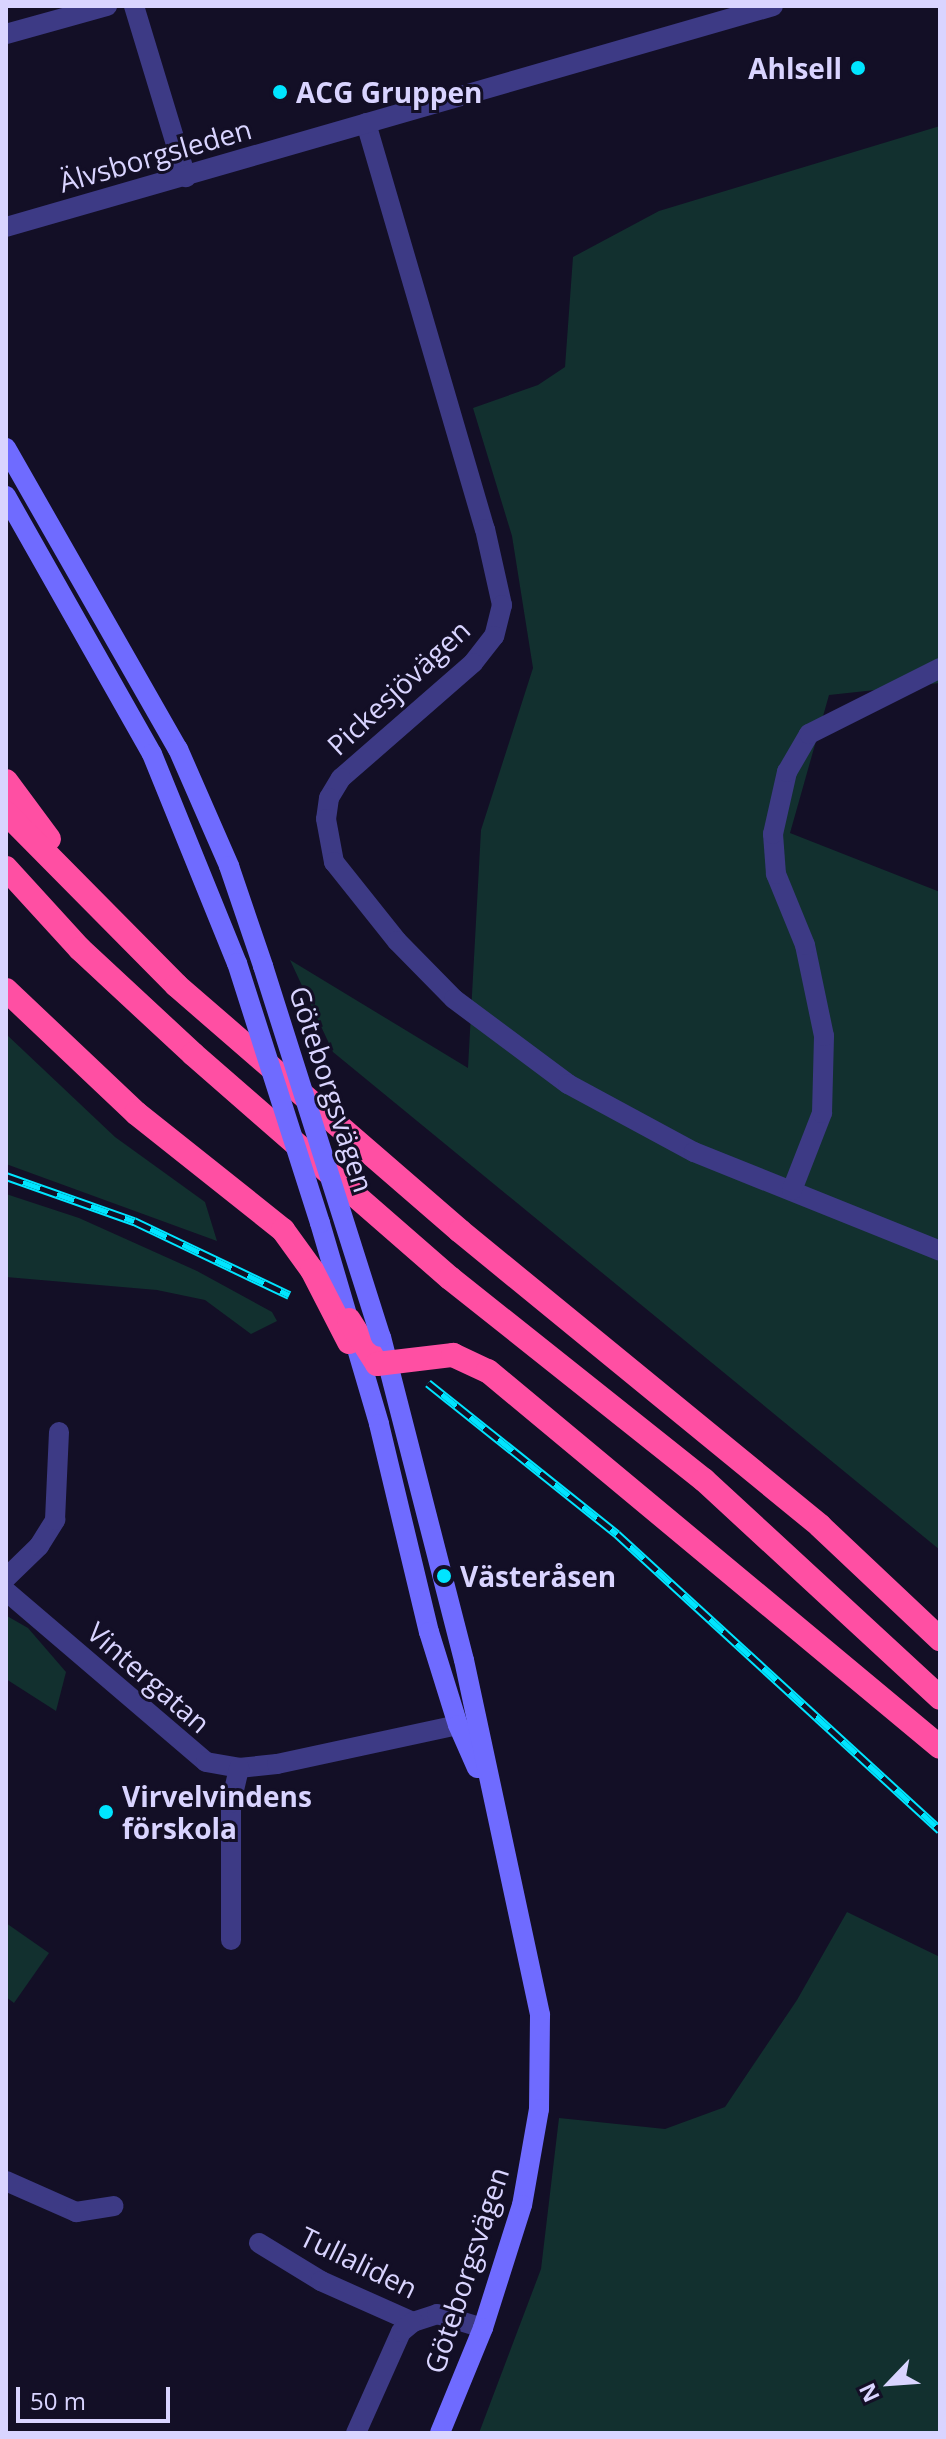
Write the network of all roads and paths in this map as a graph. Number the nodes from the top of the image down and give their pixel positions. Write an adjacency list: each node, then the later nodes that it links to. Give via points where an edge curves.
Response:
1 (107, 6): 4 (street)
2 (134, 6): 6 (street)
3 (773, 6): 5 (street, Älvsborgsleden)
4 (6, 34)
5 (366, 123): 6 (street, Älvsborgsleden); 16 (street, Pickesjövägen, via 485,529 502,605 494,636 473,663 341,778 329,798 326,819 334,862 397,941 454,999 510,1043 568,1084 694,1152)
6 (186, 177): 7 (street, Älvsborgsleden)
7 (8, 226)
8 (6, 448): 20 (main road, Göteborgsvägen, bridge, via 178,749 229,866)
9 (6, 496): 18 (main road, Göteborgsvägen, bridge, via 152,754 237,963)
10 (940, 668): 16 (street, via 809,734 787,772 773,834 776,874 805,945 824,1049 822,1113)
11 (6, 781): 14 (highway)
12 (6, 813): 14 (highway)
13 (6, 868): 25 (highway, via 80,949 193,1054 450,1278 704,1480)
14 (105, 915): 24 (highway, via 249,1049 460,1231 764,1478)
15 (6, 990): 19 (highway, via 136,1113 283,1230 312,1270)
16 (792, 1190): 17 (street, Pickesjövägen)
17 (940, 1251)
18 (349, 1320): 19 (main road, Göteborgsvägen); 20 (highway, via 369,1357)
19 (360, 1362): 26 (main road, Göteborgsvägen)
20 (389, 1365): 27 (highway, via 453,1355 488,1371); 29 (main road, Göteborgsvägen, via 461,1647)
21 (59, 1432): 22 (street, via 55,1520 39,1546)
22 (6, 1578)
23 (6, 1591): 28 (street, Vintergatan, via 188,1751 206,1762)
24 (940, 1639)
25 (940, 1698)
26 (458, 1725): 28 (street, Vintergatan, via 370,1747); 29 (main road, Göteborgsvägen)
27 (940, 1747)
28 (239, 1768): 30 (street, via 231,1803)
29 (489, 1792): 35 (main road, Göteborgsvägen, via 537,2001 539,2078 522,2205)
30 (231, 1940)
31 (6, 2181): 32 (street, via 76,2212)
32 (114, 2206)
33 (259, 2243): 34 (street, Tullaliden, via 321,2281)
34 (413, 2322): 35 (street, Tullaliden, via 437,2314); 36 (street, via 401,2332)
35 (483, 2328): 37 (main road, Göteborgsvägen)
36 (356, 2433)
37 (440, 2433)

